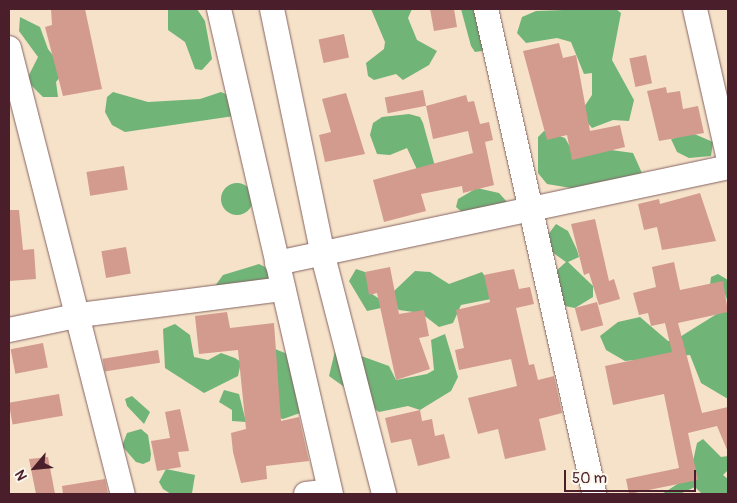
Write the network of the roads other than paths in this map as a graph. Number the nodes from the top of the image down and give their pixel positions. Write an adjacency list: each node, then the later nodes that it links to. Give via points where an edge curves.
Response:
1 (219, 9): 10 (street)
2 (272, 9): 9 (street)
3 (486, 9): 8 (street)
4 (695, 9): 6 (street)
5 (9, 48): 12 (street)
6 (728, 156)
7 (728, 167): 8 (street)
8 (531, 210): 9 (street); 18 (street)
9 (323, 256): 10 (street); 17 (street)
10 (277, 263): 11 (street)
11 (283, 289): 12 (street); 14 (street)
12 (80, 315): 13 (street); 15 (street)
13 (9, 330)
14 (331, 493): 16 (street)
15 (123, 494)
16 (306, 494)
17 (384, 494)
18 (594, 494)

